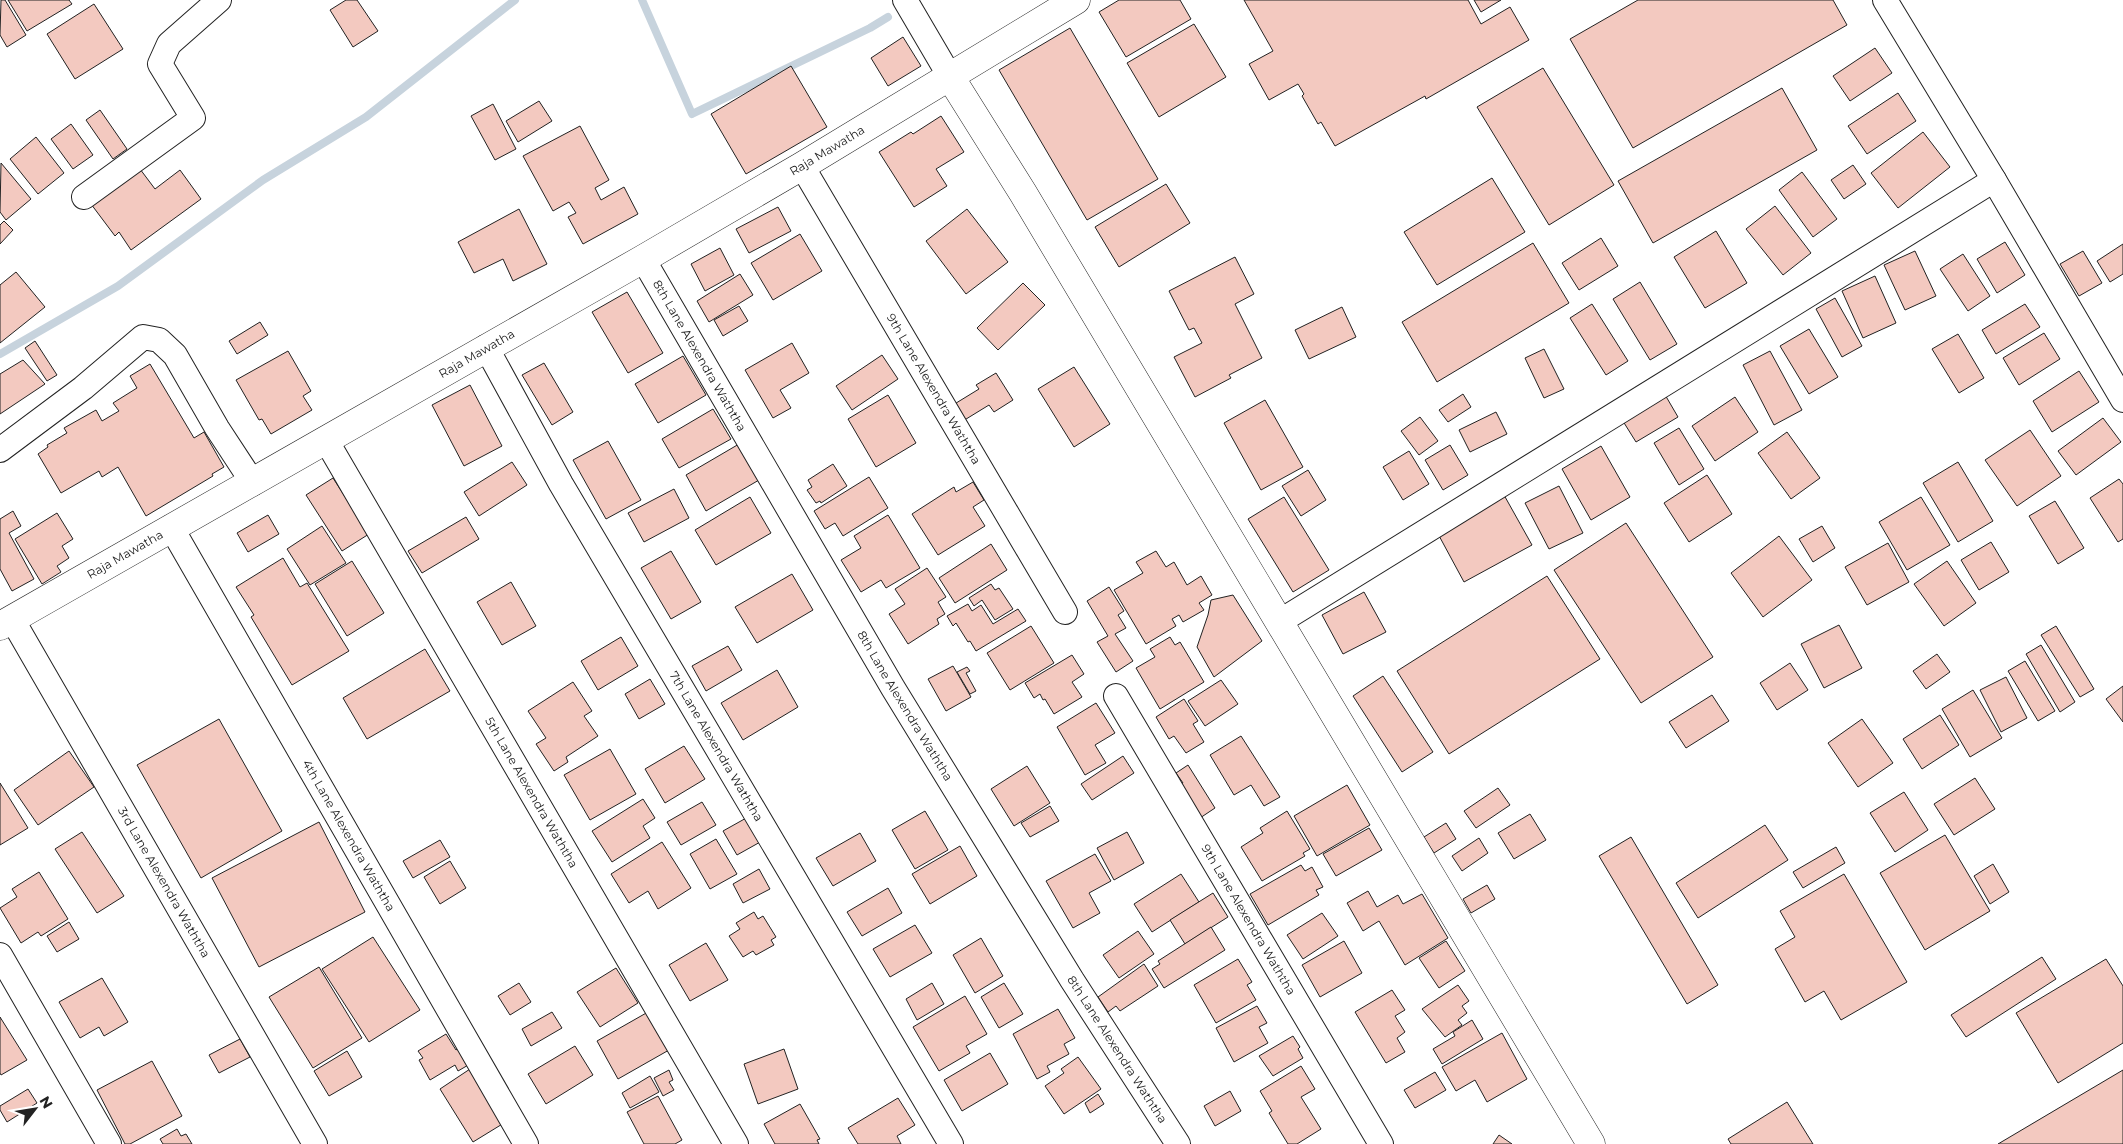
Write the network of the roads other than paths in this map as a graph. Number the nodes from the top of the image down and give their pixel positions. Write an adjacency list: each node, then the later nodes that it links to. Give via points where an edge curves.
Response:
1 (219, 0): 8 (street, via 169,44 160,64 193,118)
2 (905, 0): 5 (street)
3 (1076, 0): 5 (street, Raja Mawatha)
4 (1885, 0): 7 (street)
5 (949, 75): 6 (street, Raja Mawatha); 17 (street)
6 (802, 166): 9 (street, Raja Mawatha); 16 (street, 9th Lane Alexendra Waththa)
7 (1994, 180): 11 (street); 17 (street)
8 (84, 197)
9 (642, 259): 10 (street, Raja Mawatha); 26 (street, 8th Lane Alexendra Waththa, via 893,688 1072,980)
10 (486, 347): 12 (street, Raja Mawatha); 25 (street, 7th Lane Alexendra Waththa, via 561,484)
11 (2123, 400)
12 (326, 440): 14 (street, Raja Mawatha); 24 (street, 5th Lane Alexendra Waththa)
13 (0, 450): 14 (street, via 143,338 159,340 175,355)
14 (253, 483): 15 (street, Raja Mawatha)
15 (171, 527): 18 (street, Raja Mawatha); 23 (street, 4th Lane Alexendra Waththa)
16 (1064, 612)
17 (1279, 622): 28 (street)
18 (6, 623): 22 (street, 3rd Lane Alexendra Waththa)
19 (1116, 696): 27 (street, 9th Lane Alexendra Waththa)
20 (0, 955): 21 (street)
21 (109, 1144)
22 (315, 1144)
23 (526, 1144)
24 (736, 1144)
25 (951, 1144)
26 (1178, 1144)
27 (1381, 1144)
28 (1591, 1144)

